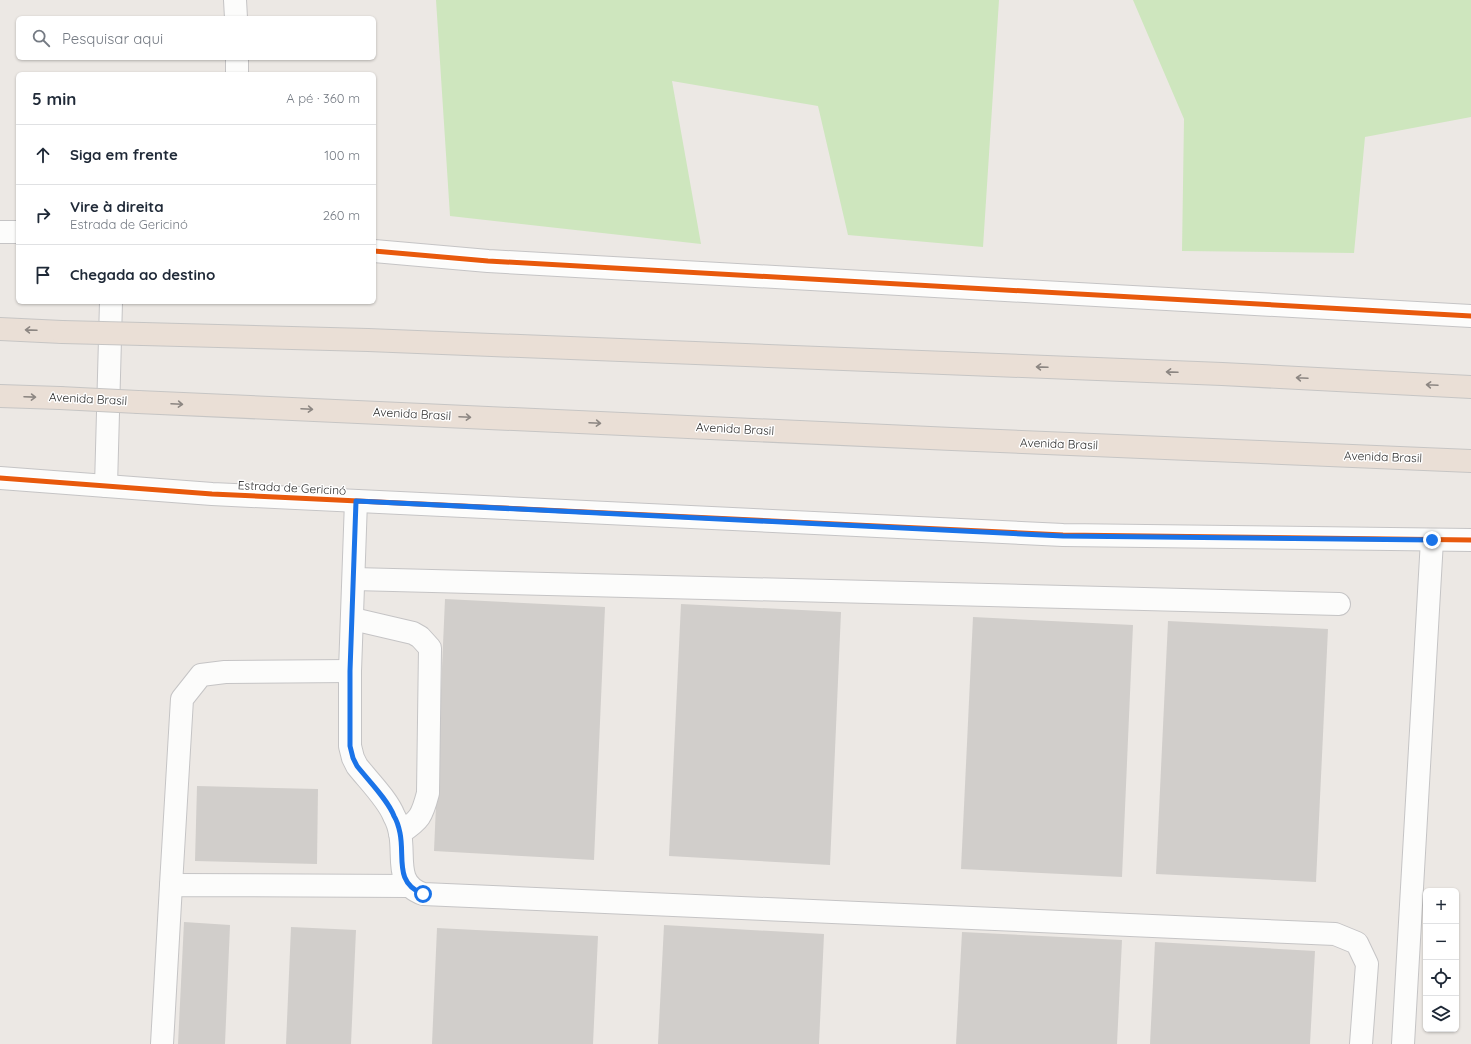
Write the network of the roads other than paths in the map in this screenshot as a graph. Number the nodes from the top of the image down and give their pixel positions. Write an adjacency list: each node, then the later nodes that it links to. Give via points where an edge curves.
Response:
1 (235, 0): 2 (street)
2 (236, 16)
3 (237, 60): 4 (street)
4 (237, 72)
5 (0, 232): 6 (street)
6 (16, 232)
7 (376, 250): 9 (street, via 496,262)
8 (111, 304): 15 (street)
9 (1471, 316)
10 (0, 329): 11 (highway, one-way to 10, bridge, via 376,340)
11 (1471, 387)
12 (0, 396): 13 (highway, Avenida Brasil, one-way to 13, bridge)
13 (1471, 461)
14 (0, 478): 15 (street, Estrada de Gericinó)
15 (106, 486): 16 (street, Estrada de Gericinó)
16 (356, 501): 17 (street, Estrada de Gericinó, via 1063,536); 19 (street)
17 (1432, 540): 18 (street, Estrada de Gericinó); 28 (street)
18 (1471, 540)
19 (354, 579): 20 (street); 21 (street)
20 (1339, 604)
21 (353, 619): 22 (street); 23 (street, via 413,633 430,648 428,793 424,811 413,824)
22 (350, 671): 23 (street, via 350,746 353,758 394,814); 24 (street, via 225,672 201,675 182,700)
23 (400, 833): 25 (street, via 403,874)
24 (171, 885): 25 (street); 26 (street)
25 (409, 886): 27 (street, via 423,894 1335,934 1357,943 1367,964)
26 (162, 1044)
27 (1361, 1044)
28 (1403, 1044)

